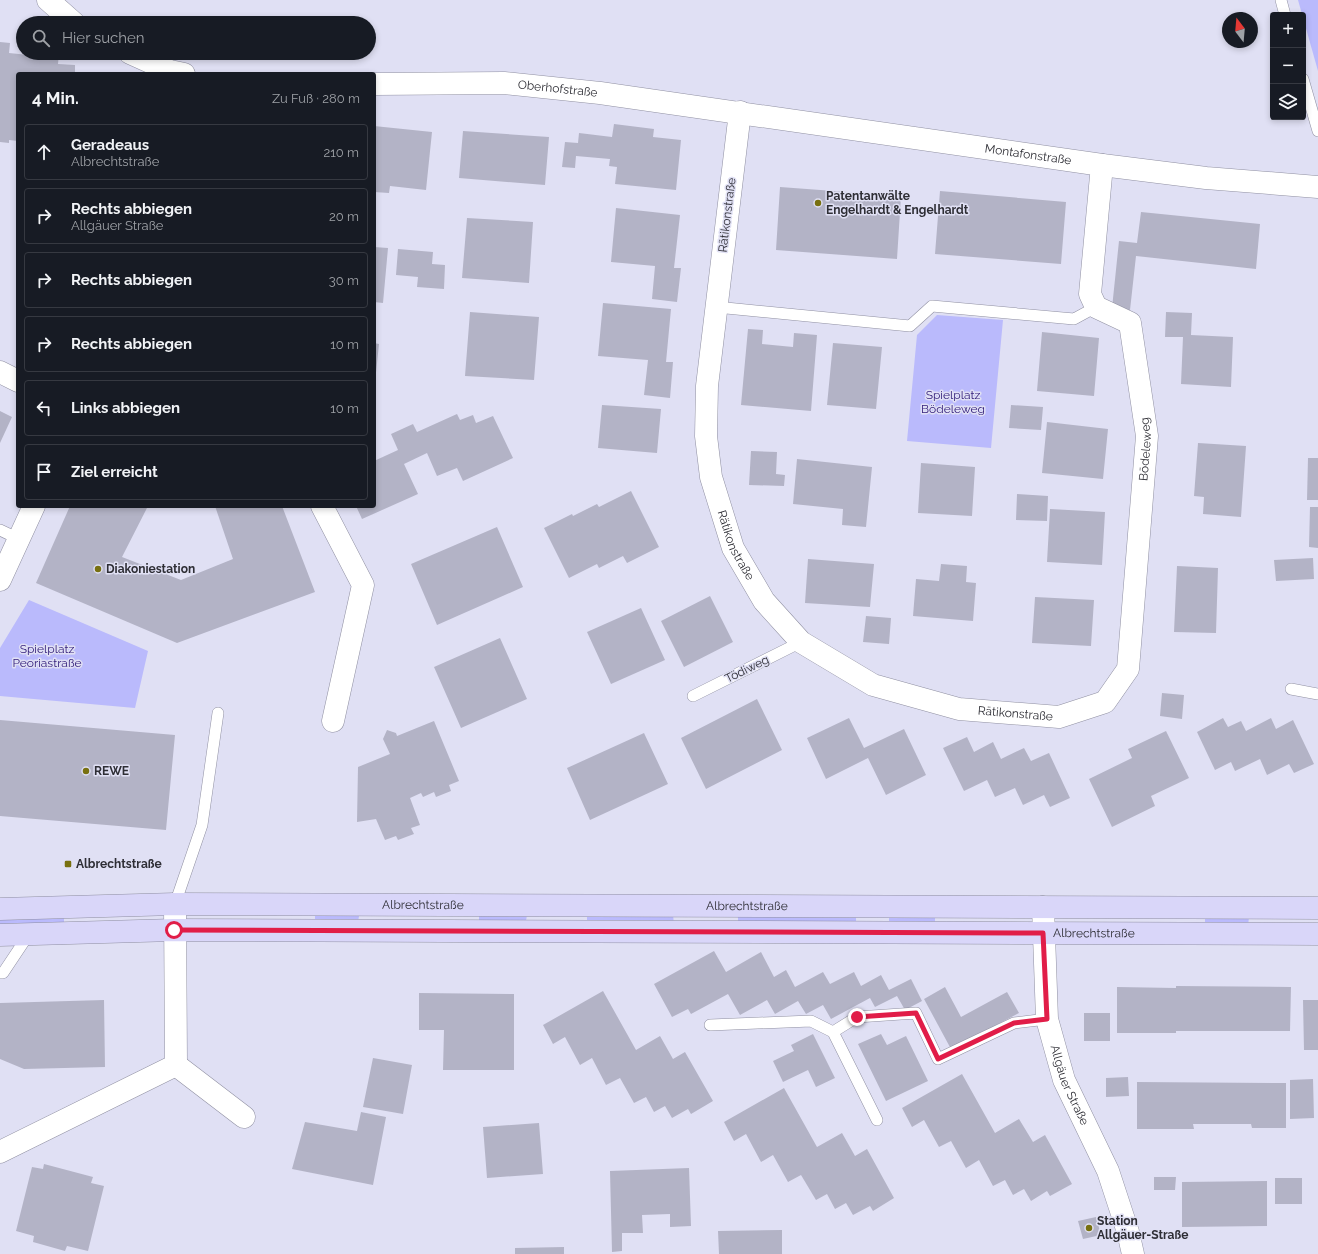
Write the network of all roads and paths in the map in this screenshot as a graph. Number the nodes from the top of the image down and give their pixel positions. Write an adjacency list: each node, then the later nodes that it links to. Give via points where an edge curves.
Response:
1 (48, 0): 4 (street)
2 (1281, 0): 3 (lane)
3 (1284, 12)
4 (66, 16)
5 (146, 60): 6 (street)
6 (175, 72)
7 (376, 84): 9 (street, Oberhofstraße, via 504,83)
8 (1304, 84): 10 (lane)
9 (740, 112): 11 (street, Montafonstraße, via 849,130); 13 (street, Rätikonstraße)
10 (1318, 131)
11 (1102, 165): 12 (street, Montafonstraße, via 1206,178); 14 (street, via 1090,294)
12 (1318, 187)
13 (716, 307): 14 (lane, via 910,326 932,306 1074,319); 21 (street, Rätikonstraße, via 707,386 706,436 711,477 733,548 764,601)
14 (1096, 307): 25 (street, Bödeleweg, via 1130,323 1147,436 1128,669)
15 (0, 372): 16 (street)
16 (16, 380)
17 (32, 508): 19 (street)
18 (323, 508): 27 (street, via 363,585)
19 (10, 535): 20 (street)
20 (0, 580)
21 (801, 642): 24 (lane, Tödiweg); 25 (street, Rätikonstraße, via 873,685 959,709 1058,717)
22 (1291, 689): 23 (lane)
23 (1318, 694)
24 (693, 696)
25 (1104, 702)
26 (218, 713): 28 (lane, via 202,825)
27 (333, 721)
28 (175, 904): 29 (main road, Albrechtstraße); 31 (main road, Albrechtstraße); 32 (street)
29 (1043, 907): 30 (main road, Albrechtstraße); 34 (street, Allgäuer Straße)
30 (1318, 908)
31 (0, 909)
32 (174, 930): 33 (main road, Albrechtstraße); 34 (main road, Albrechtstraße); 41 (street)
33 (29, 933): 36 (main road, Albrechtstraße); 37 (lane, via 3,973)
34 (1043, 933): 35 (main road, Albrechtstraße); 38 (street, Allgäuer Straße)
35 (1318, 934)
36 (0, 935)
37 (0, 973)
38 (1047, 1019): 40 (lane, via 1014,1023 938,1059 916,1013 857,1017); 45 (street, Allgäuer Straße, via 1064,1080 1108,1171)
39 (710, 1025): 40 (lane, via 811,1021)
40 (833, 1032): 43 (lane)
41 (176, 1065): 42 (street); 44 (street)
42 (244, 1117)
43 (877, 1120)
44 (0, 1152)
45 (1133, 1254)

